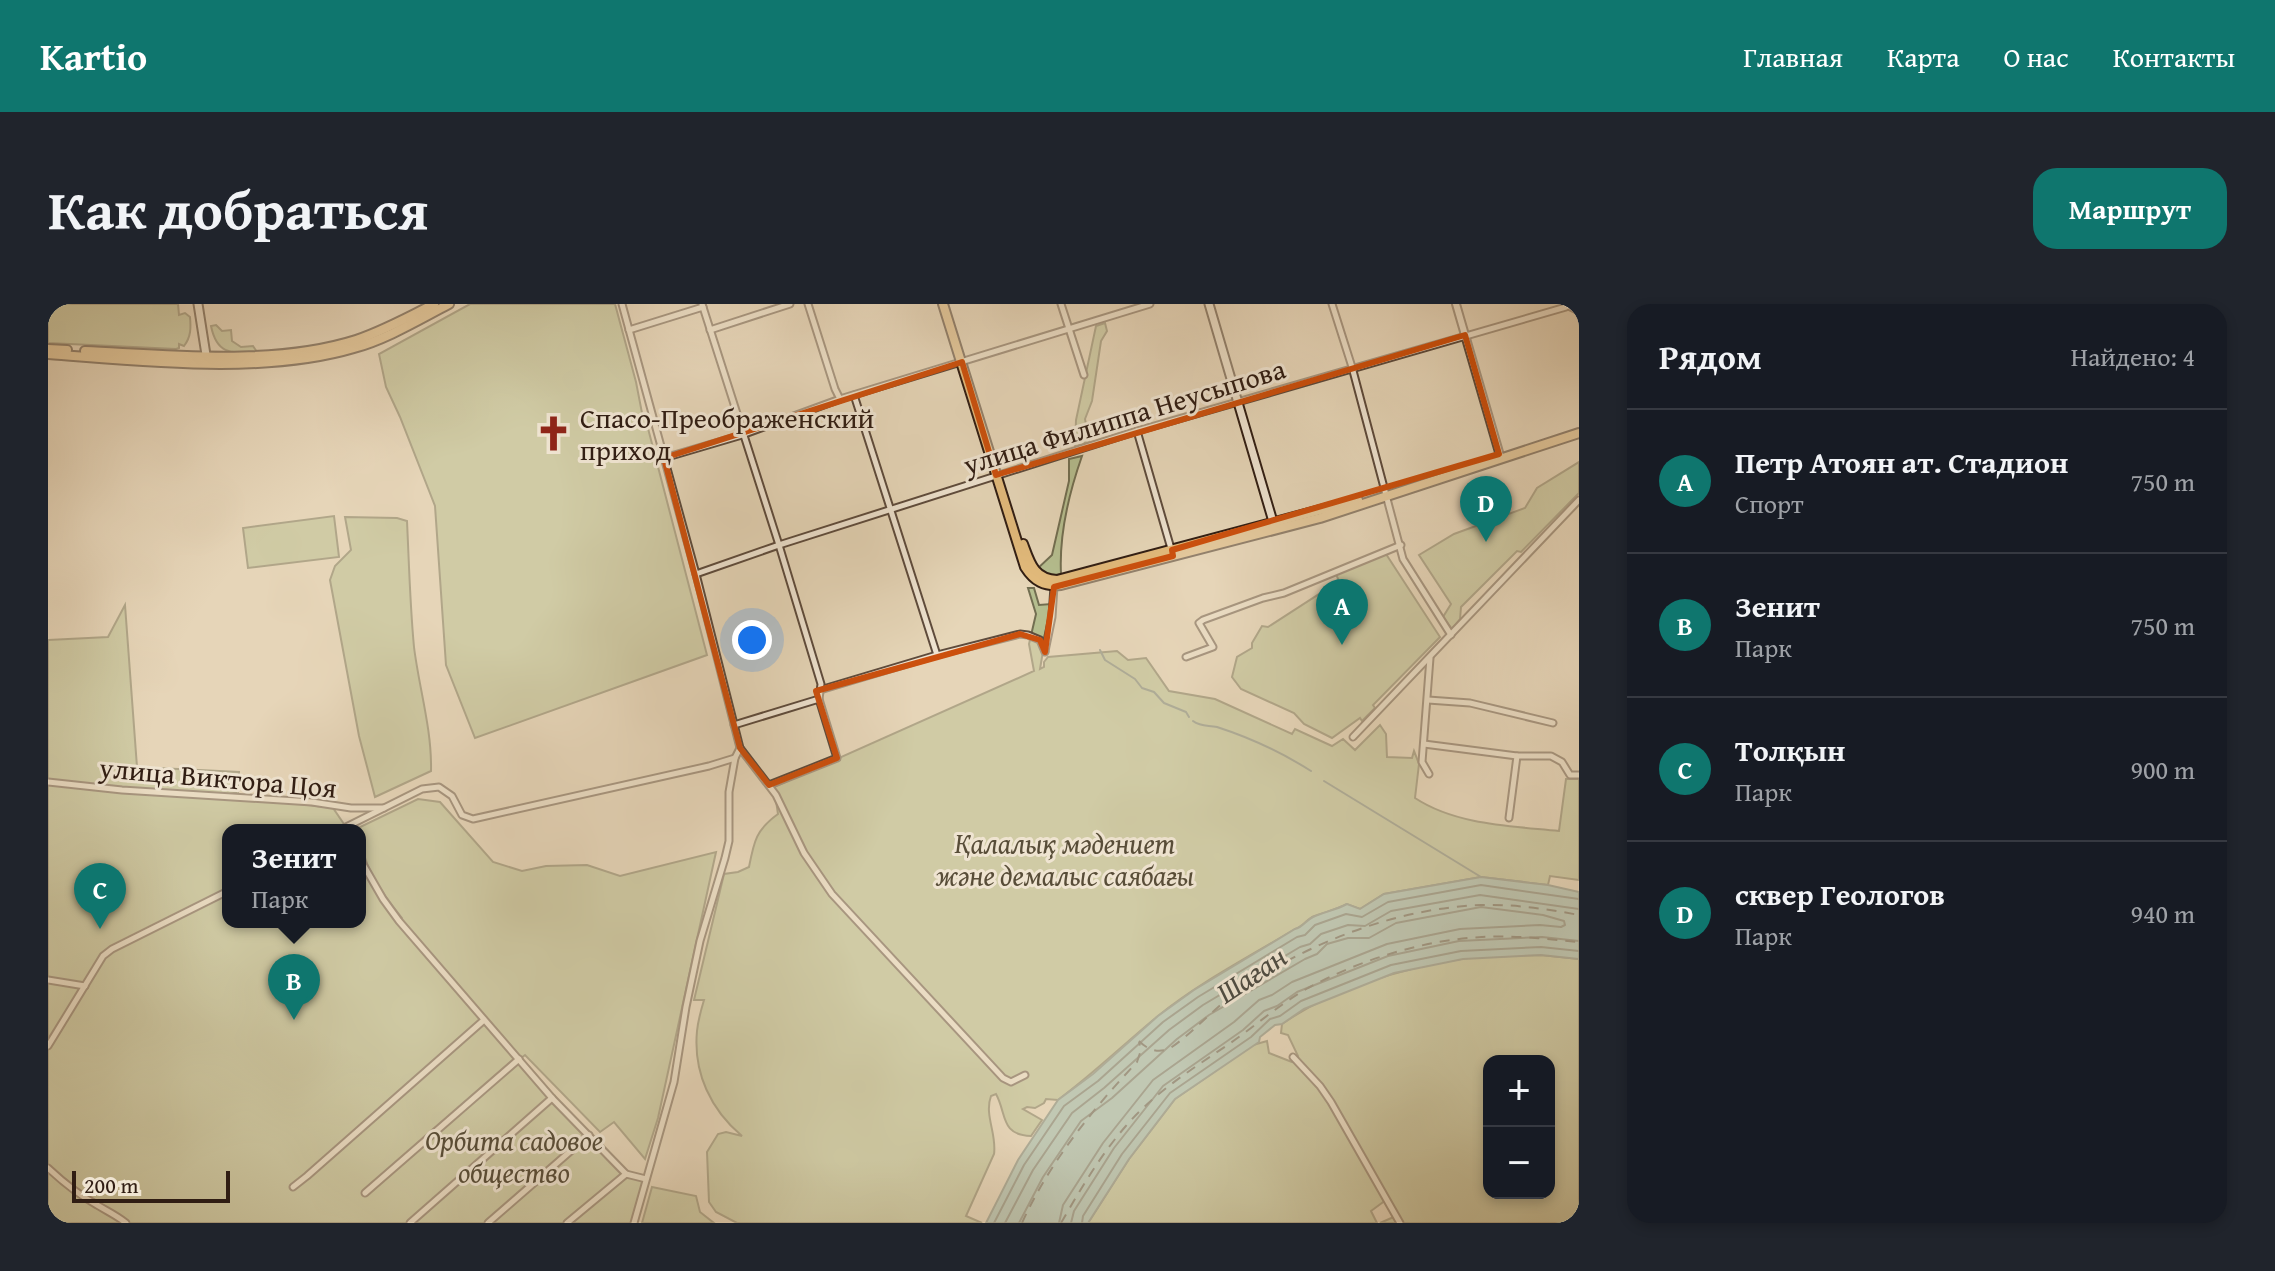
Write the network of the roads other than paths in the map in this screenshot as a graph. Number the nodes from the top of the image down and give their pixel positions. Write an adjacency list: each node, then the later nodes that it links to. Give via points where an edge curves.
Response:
1 (198, 304): 21 (main road)
2 (434, 304): 21 (main road, via 373,334 335,345)
3 (449, 304): 21 (main road, via 339,352 290,361)
4 (622, 304): 17 (street)
5 (790, 304): 18 (street)
6 (808, 304): 26 (street)
7 (946, 304): 22 (main road)
8 (1061, 304): 16 (street)
9 (1150, 304): 16 (street)
10 (1209, 304): 27 (main road)
11 (1332, 304): 23 (street)
12 (1456, 304): 19 (street)
13 (1566, 305): 15 (street); 19 (street, улица Филиппа Неусыпова)
14 (702, 306): 17 (street); 18 (street)
15 (1579, 311)
16 (1068, 328): 22 (street); 24 (street)
17 (629, 330): 32 (street)
18 (710, 330): 30 (street)
19 (1465, 335): 23 (street, улица Филиппа Неусыпова); 31 (street)
20 (48, 352): 21 (main road)
21 (206, 359)
22 (964, 362): 25 (street); 33 (main road)
23 (1352, 367): 27 (street, улица Филиппа Неусыпова); 34 (street)
24 (1084, 375)
25 (854, 395): 26 (street); 36 (street)
26 (840, 399): 30 (street)
27 (1238, 401): 28 (street, улица Филиппа Неусыпова); 37 (main road)
28 (1137, 431): 33 (street, улица Филиппа Неусыпова); 40 (street)
29 (1579, 431): 31 (main road)
30 (742, 435): 32 (street); 38 (street)
31 (1500, 456): 34 (main road)
32 (664, 458): 41 (street)
33 (998, 475): 36 (street, улица Филиппа Неусыпова); 42 (main road)
34 (1386, 494): 37 (main road); 39 (street)
35 (1579, 500): 44 (street)
36 (891, 509): 38 (street, улица Филиппа Неусыпова); 45 (street)
37 (1274, 526): 40 (main road)
38 (779, 545): 41 (street, улица Филиппа Неусыпова); 48 (street)
39 (1401, 545): 44 (street, via 1403,559); 46 (street, via 1203,620 1199,623 1213,647)
40 (1172, 553): 42 (main road, via 1057,580); 43 (main road)
41 (696, 574): 52 (street)
42 (1036, 577): 43 (main road, via 1039,583)
43 (1054, 586): 45 (street, via 1045,652 1040,640 1020,634)
44 (1451, 635): 47 (street)
45 (937, 655): 48 (street)
46 (1186, 657)
47 (1430, 657): 50 (street); 53 (street)
48 (820, 690): 49 (street)
49 (819, 699): 52 (street); 61 (street, via 837,758)
50 (1428, 700): 51 (street, via 1470,703); 54 (street)
51 (1553, 723)
52 (734, 725): 55 (street)
53 (1353, 737)
54 (1424, 744): 56 (street); 58 (street, via 1422,762)
55 (740, 748): 57 (street); 61 (street)
56 (1517, 756): 59 (street, via 1551,756 1570,775); 63 (street)
57 (735, 758): 62 (street, via 473,819 462,815 452,796 439,787 422,789); 78 (street, via 729,841 700,941 674,1082)
58 (1429, 774)
59 (1579, 775)
60 (48, 782): 62 (street, улица Виктора Цоя)
61 (769, 785): 73 (street, via 832,894 1003,1078 1011,1082)
62 (385, 808): 64 (street)
63 (1509, 818)
64 (355, 824)
65 (366, 869): 69 (street, via 399,921)
66 (222, 894): 68 (street, via 112,949)
67 (48, 980): 68 (street)
68 (85, 986): 70 (street)
69 (484, 1020): 72 (street); 79 (street)
70 (48, 1046)
71 (1293, 1057): 86 (street, via 1331,1102)
72 (519, 1059): 74 (street); 80 (street)
73 (1025, 1075)
74 (552, 1098): 75 (street); 82 (street)
75 (589, 1135): 77 (street); 83 (street)
76 (48, 1168): 81 (street)
77 (626, 1174): 78 (street); 84 (street)
78 (646, 1179): 85 (street)
79 (293, 1187)
80 (365, 1193)
81 (126, 1223)
82 (410, 1223)
83 (488, 1223)
84 (567, 1223)
85 (634, 1223)
86 (1400, 1223)

